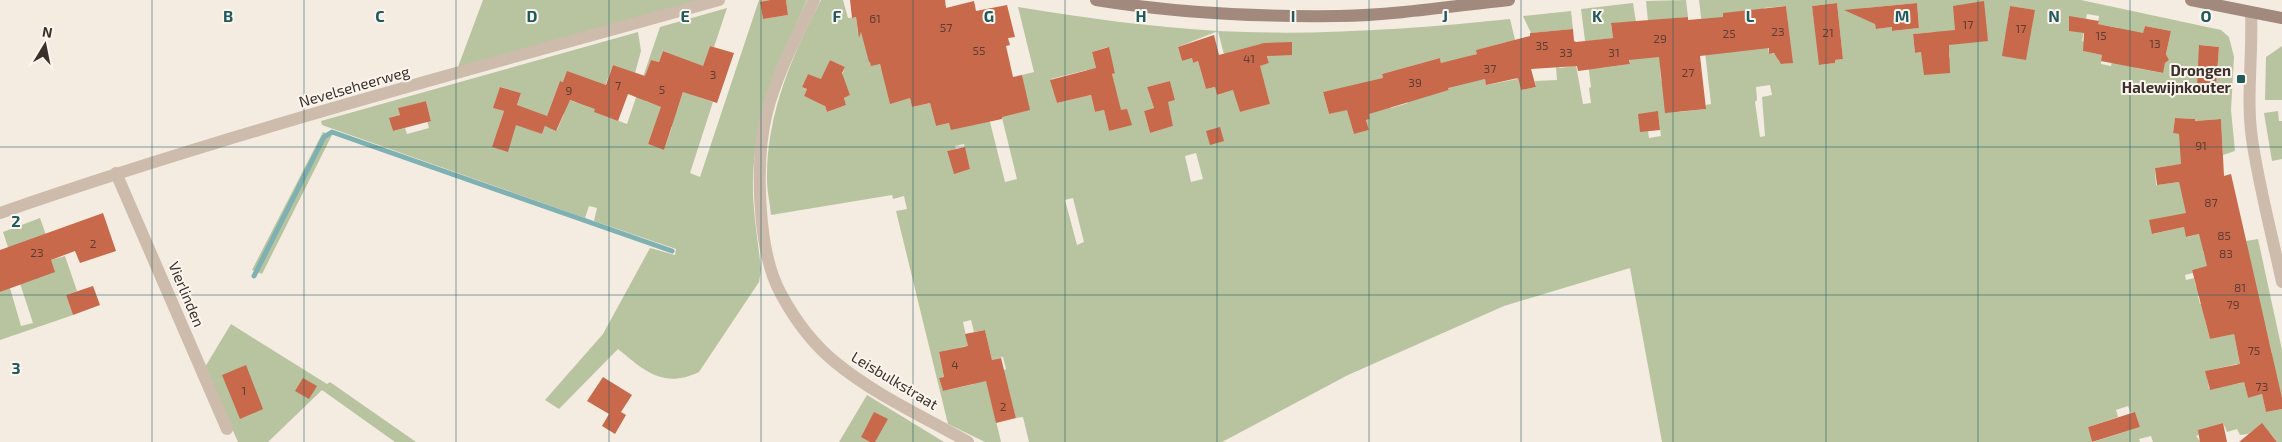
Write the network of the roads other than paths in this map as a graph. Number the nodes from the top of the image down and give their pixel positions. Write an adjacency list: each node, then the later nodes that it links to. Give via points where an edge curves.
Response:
1 (719, 0): 8 (street, Nevelseheerweg, via 318,112)
2 (814, 0): 12 (street, Leisbulkstraat, via 766,113 758,184 768,260 780,293 812,341 834,361 876,390)
3 (1096, 0): 4 (street, via 1138,7 1243,15 1340,16)
4 (1509, 0)
5 (2191, 0): 6 (street)
6 (2251, 12): 7 (street); 10 (street, via 2249,87 2252,139)
7 (2282, 18)
8 (116, 173): 9 (street, Nevelseheerweg); 11 (street, Vierlinden)
9 (0, 214)
10 (2282, 282)
11 (227, 429)
12 (968, 442)

